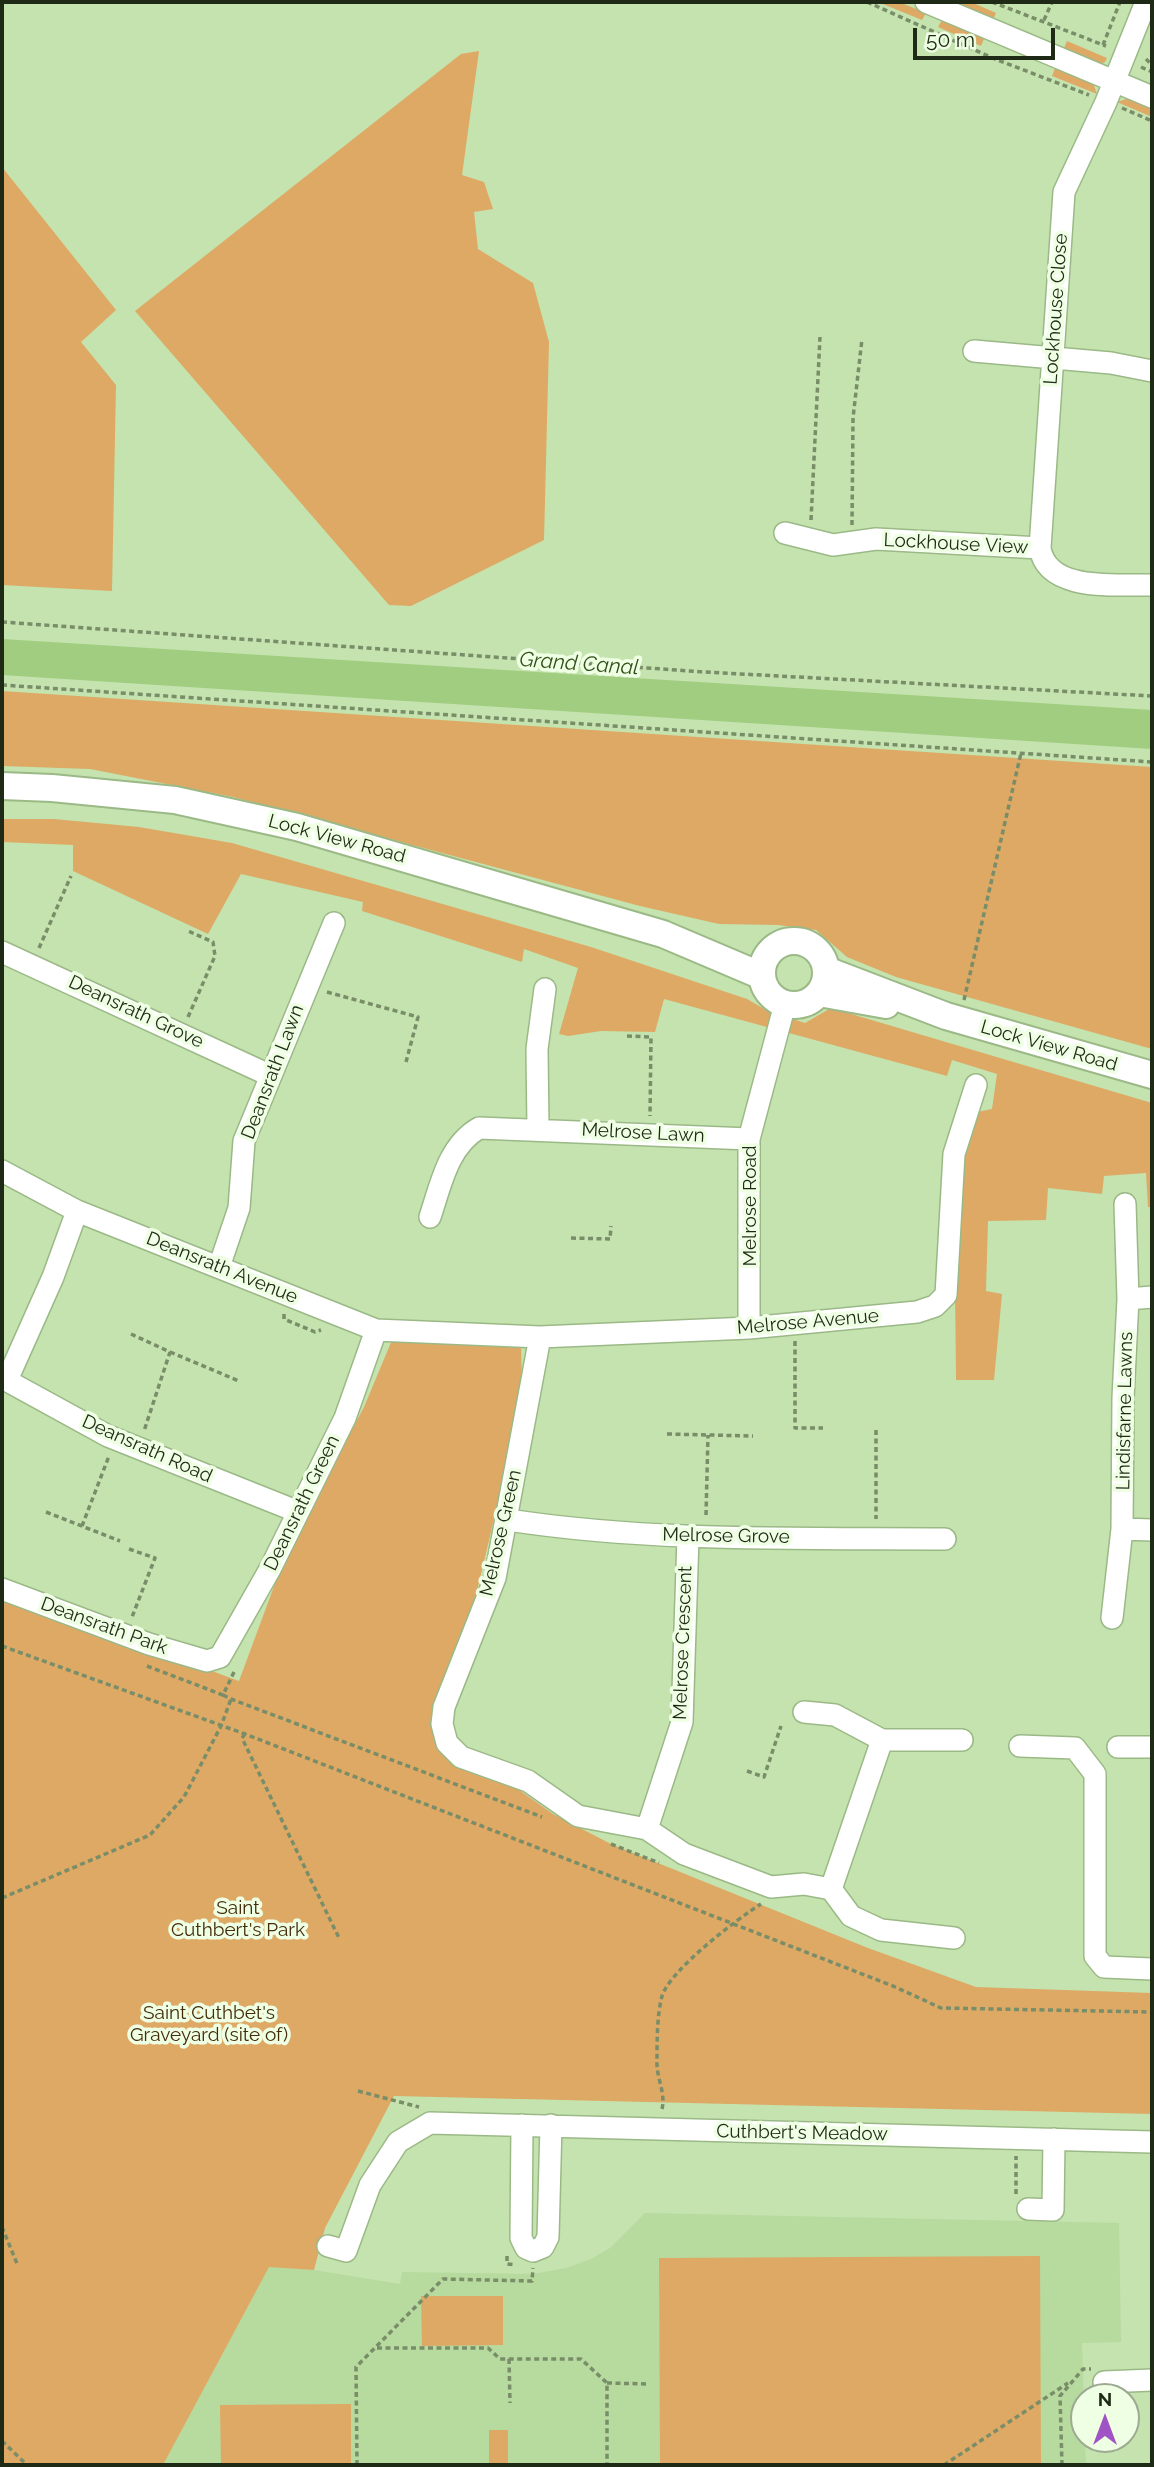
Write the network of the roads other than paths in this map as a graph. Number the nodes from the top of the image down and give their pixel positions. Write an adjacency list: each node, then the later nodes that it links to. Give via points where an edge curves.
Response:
1 (926, 2): 3 (street)
2 (1146, 2): 3 (street, Lockhouse Close)
3 (1115, 81): 4 (street); 6 (street, Lockhouse Close, via 1064,192)
4 (1152, 97)
5 (974, 351): 6 (street)
6 (1053, 359): 7 (street); 9 (street, Lockhouse Close)
7 (1152, 371)
8 (785, 533): 9 (street, Lockhouse View, via 833,545 876,540)
9 (1040, 548): 10 (street, Lockhouse View, via 1044,564 1065,578)
10 (1152, 586)
11 (2, 786): 14 (street, Lock View Road, via 175,800 298,827)
12 (334, 923): 18 (street, Deansrath Lawn)
13 (2, 952): 18 (street, Deansrath Grove)
14 (765, 964): 15 (street, Lock View Road, via 787,941 808,944 823,959); 17 (street, via 769,993)
15 (822, 981): 17 (street, via 803,1003); 19 (street, Lock View Road)
16 (545, 989): 21 (street, via 537,1049)
17 (785, 1004): 22 (street, Melrose Road)
18 (269, 1075): 27 (street, Deansrath Lawn, via 244,1141 239,1208)
19 (1152, 1075)
20 (976, 1085): 30 (street, Melrose Avenue, via 954,1154 946,1295 935,1306 917,1312)
21 (538, 1128): 22 (street, Melrose Lawn); 26 (street, Melrose Lawn, via 479,1128 462,1138)
22 (749, 1139): 30 (street, Melrose Road)
23 (2, 1171): 25 (street, Deansrath Avenue)
24 (1125, 1204): 29 (street, Lindisfarne Lawns)
25 (77, 1211): 27 (street, Deansrath Avenue); 34 (street, via 53,1277)
26 (430, 1217)
27 (219, 1267): 31 (street, Deansrath Avenue)
28 (1152, 1297): 29 (street)
29 (1128, 1299): 37 (street, Lindisfarne Lawns)
30 (749, 1328): 33 (street, Melrose Avenue)
31 (376, 1330): 32 (street, Deansrath Avenue); 35 (street, Deansrath Green, via 345,1418)
32 (450, 1332): 33 (street, Melrose Avenue)
33 (540, 1337): 36 (street, Melrose Green)
34 (4, 1379): 35 (street, Deansrath Road, via 108,1436)
35 (296, 1511): 43 (street, Deansrath Green, via 231,1643 220,1657)
36 (508, 1520): 39 (street, Melrose Grove); 50 (street, Melrose Green, via 495,1578 444,1707 447,1743 461,1757 528,1781 578,1816)
37 (1122, 1529): 38 (street); 42 (street, Lindisfarne Lawns)
38 (1152, 1530)
39 (688, 1537): 40 (street, Melrose Grove); 50 (street, Melrose Crescent, via 682,1722)
40 (944, 1539)
41 (2, 1589): 43 (street, Deansrath Park)
42 (1112, 1618)
43 (207, 1661)
44 (804, 1712): 45 (street, via 835,1715)
45 (882, 1740): 46 (street); 51 (street)
46 (962, 1740)
47 (1020, 1746): 53 (street, via 1075,1748 1095,1774 1095,1956 1104,1967)
48 (1118, 1747): 49 (street)
49 (1152, 1747)
50 (647, 1829): 51 (street, via 684,1854 771,1887)
51 (831, 1889): 52 (street, via 851,1916 881,1930)
52 (954, 1938)
53 (1152, 1969)
54 (522, 2125): 55 (street, Cuthbert's Meadow); 55 (street, via 521,2238 526,2248 533,2250 543,2247 548,2237); 59 (street, Cuthbert's Meadow, via 430,2123 398,2142 370,2185 346,2251)
55 (551, 2125): 56 (street, Cuthbert's Meadow)
56 (1054, 2138): 57 (street, Cuthbert's Meadow); 58 (street, via 1053,2210)
57 (1152, 2142)
58 (1022, 2207)
59 (328, 2246)
60 (1152, 2380): 61 (street)
61 (1104, 2382)

